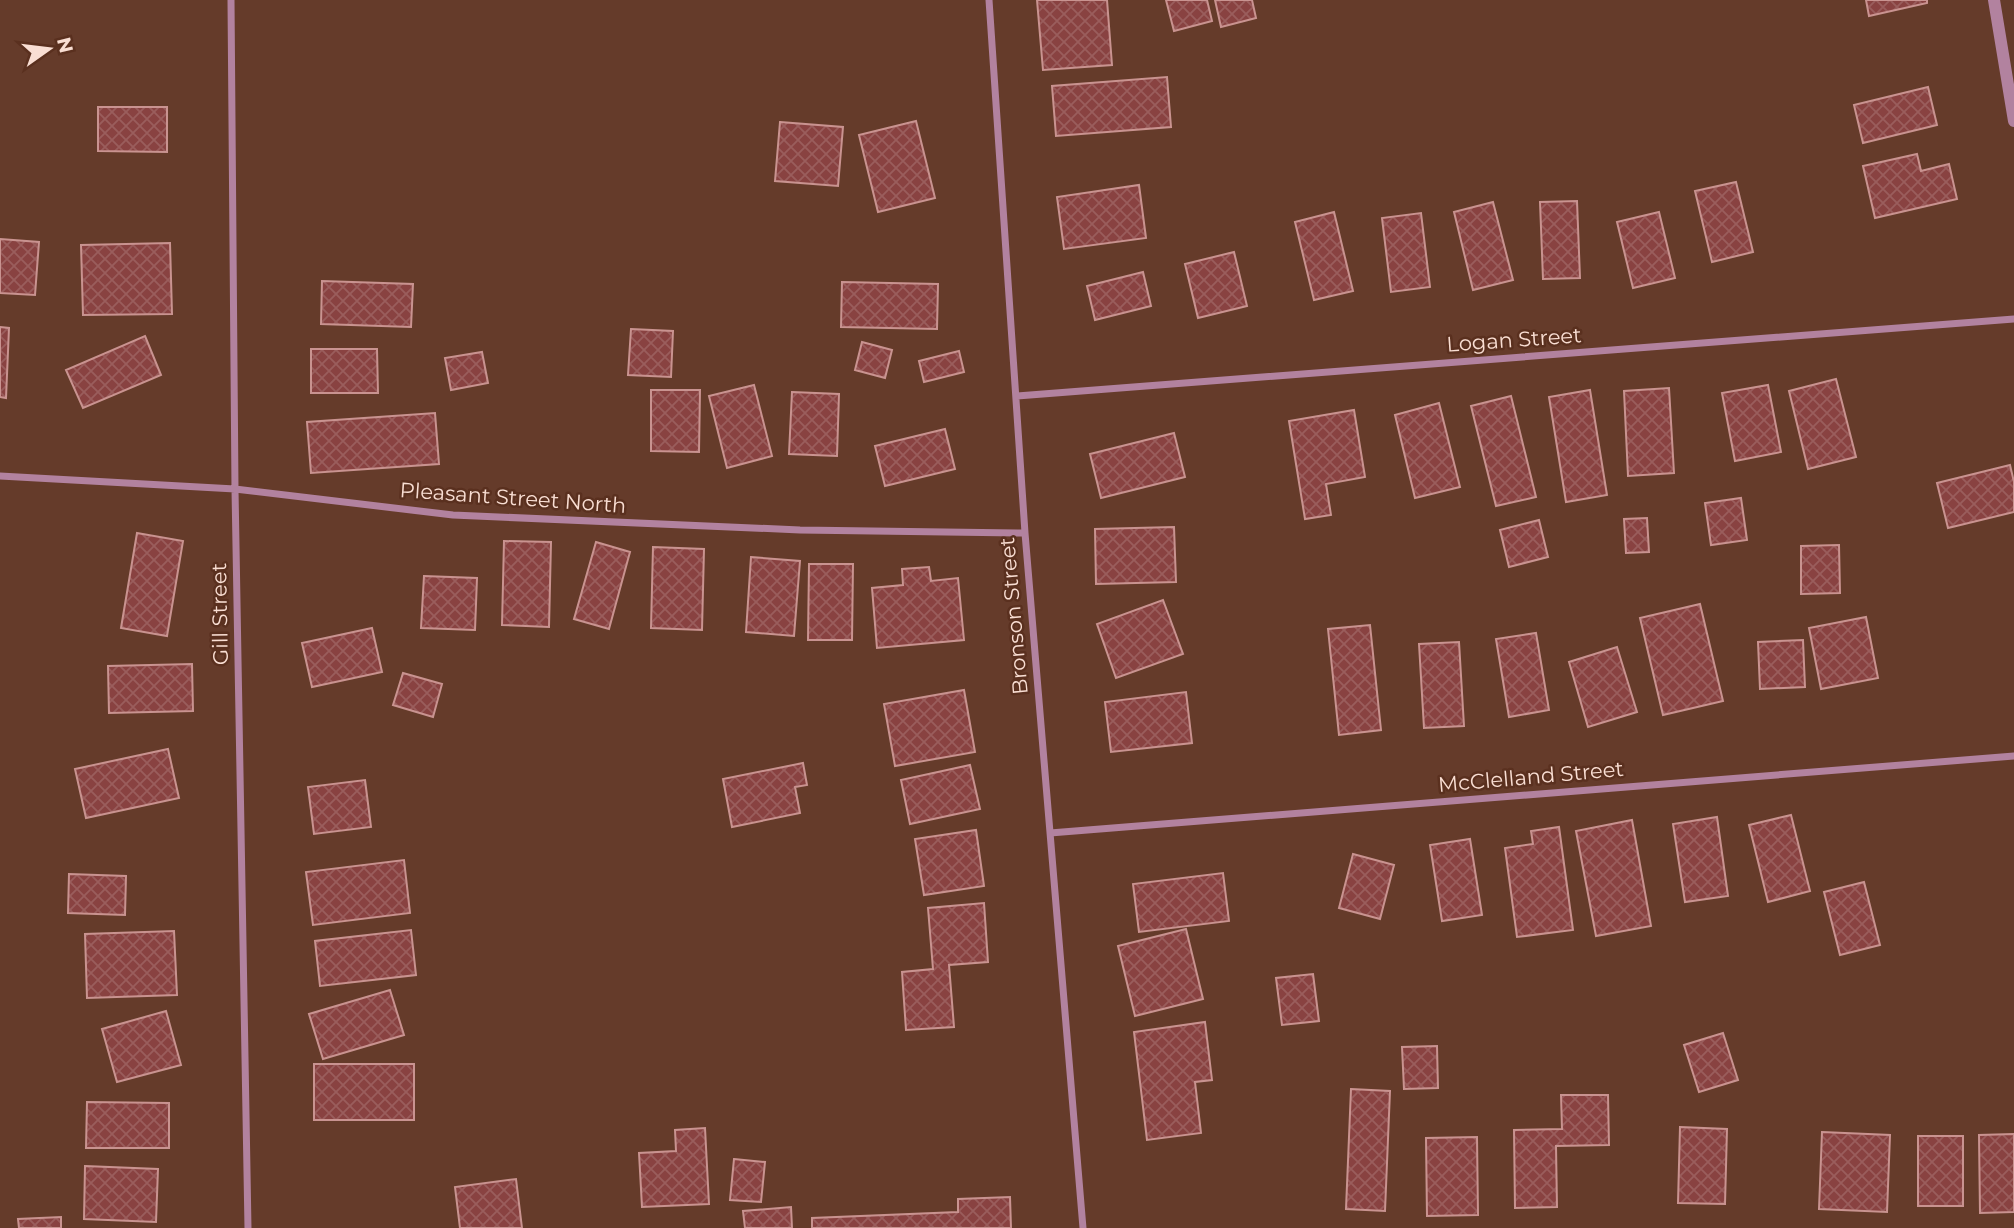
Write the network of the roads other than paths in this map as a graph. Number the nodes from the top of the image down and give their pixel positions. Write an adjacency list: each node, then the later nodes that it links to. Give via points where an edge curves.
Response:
1 (232, 0): 8 (street, Gill Street)
2 (989, 0): 6 (street, Bronson Street)
3 (1994, 0): 4 (street)
4 (2014, 121)
5 (2014, 319): 6 (street, Logan Street)
6 (1017, 396): 9 (street, Bronson Street)
7 (0, 476): 8 (street, Pleasant Street North)
8 (235, 489): 9 (street, Pleasant Street North, via 453,515 800,530); 12 (street, Gill Street)
9 (1025, 533): 11 (street, Bronson Street)
10 (2014, 756): 11 (street, McClelland Street)
11 (1050, 833): 13 (street, Bronson Street)
12 (248, 1228)
13 (1083, 1228)

